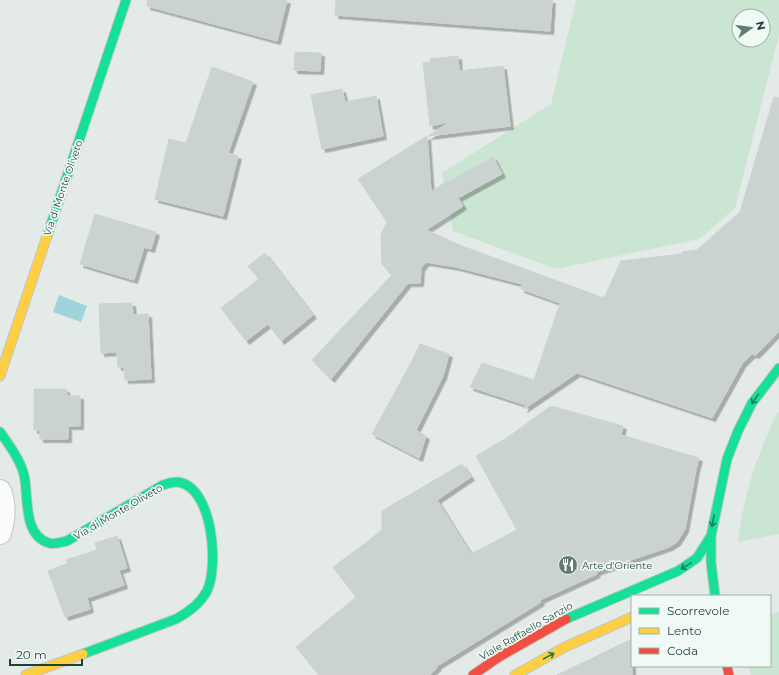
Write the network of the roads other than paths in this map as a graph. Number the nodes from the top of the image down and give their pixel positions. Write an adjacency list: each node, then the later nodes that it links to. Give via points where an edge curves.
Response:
1 (126, 0): 3 (street, Via di Monte Oliveto)
2 (779, 368): 7 (street, one-way to 7, via 752,403 732,444)
3 (0, 376)
4 (0, 432): 10 (street, Via di Monte Oliveto, via 24,474 28,514 34,530 40,538 49,543 68,541 163,485 175,482 190,487 205,508 211,549 211,577 202,599 192,609 176,619)
5 (0, 491): 6 (street, via 3,509)
6 (0, 533)
7 (711, 536): 8 (street); 11 (street, Viale Raffaello Sanzio, one-way to 11, via 700,554 687,566 568,618 499,657)
8 (715, 595)
9 (631, 617): 12 (street, one-way to 9, via 565,647)
10 (26, 675)
11 (473, 675)
12 (515, 675)

